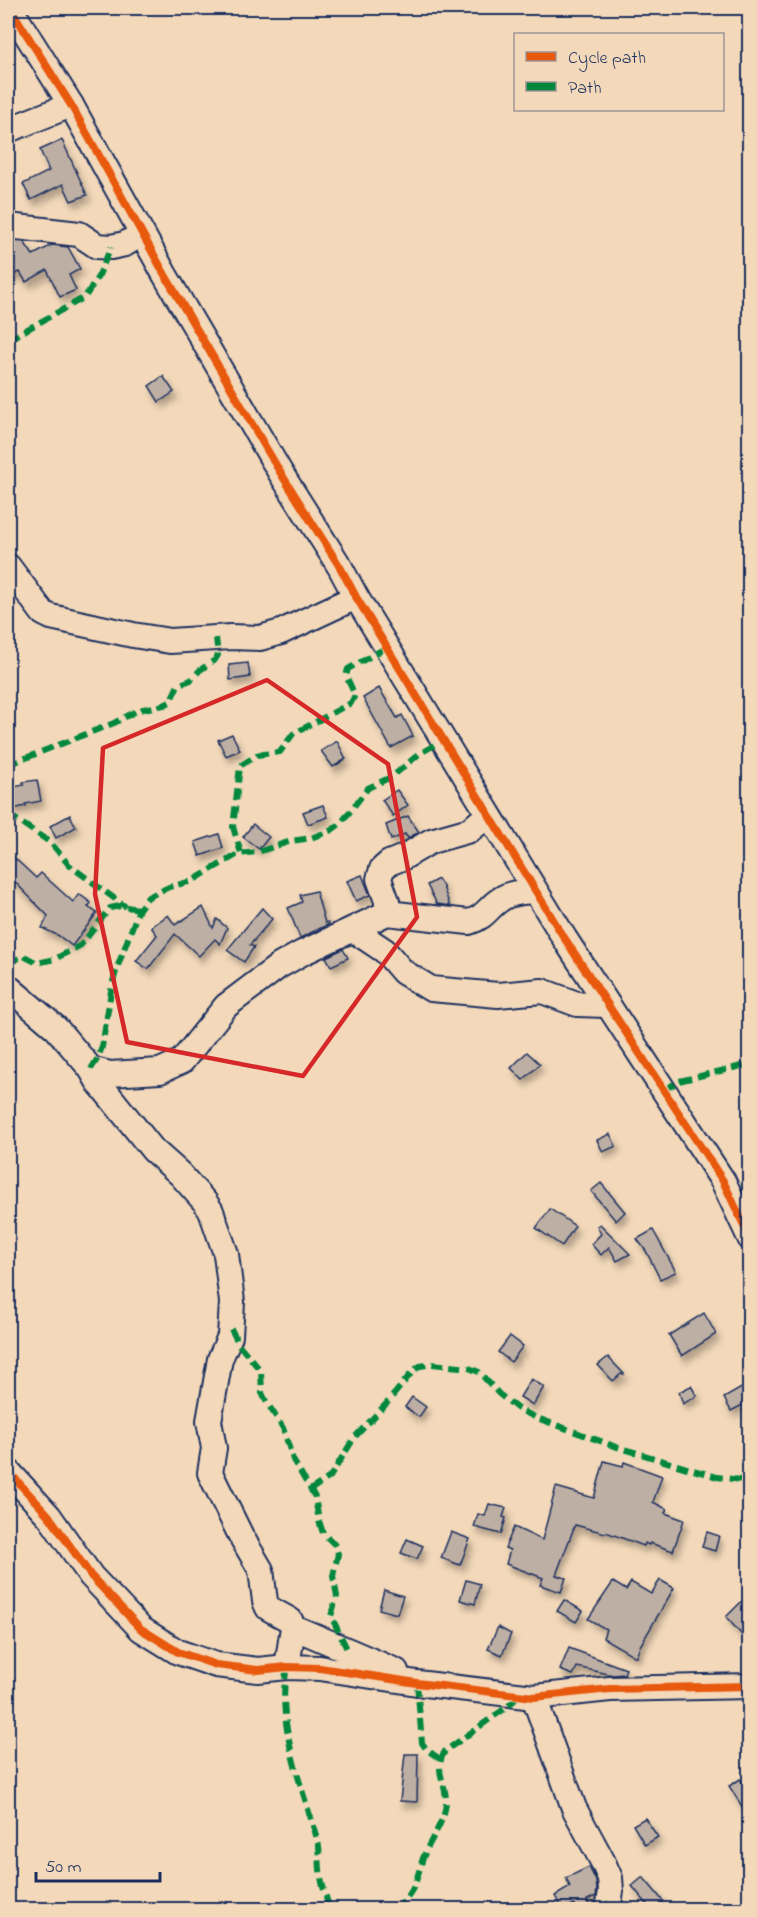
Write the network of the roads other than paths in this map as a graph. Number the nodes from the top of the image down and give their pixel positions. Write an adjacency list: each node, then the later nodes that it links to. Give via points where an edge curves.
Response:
1 (10, 8): 2 (street)
2 (71, 105): 3 (street); 5 (street)
3 (8, 130)
4 (8, 226): 5 (street, via 79,234 97,246 111,247)
5 (142, 234): 7 (street)
6 (8, 566): 7 (street, via 43,613 51,617 170,641 260,638 282,632)
7 (356, 597): 8 (street)
8 (488, 815): 9 (street); 10 (street, via 470,830 431,841 382,869 379,879)
9 (535, 891): 10 (street, via 501,898 481,919 469,922); 13 (street)
10 (387, 913): 11 (street)
11 (351, 931): 13 (street, via 385,951 403,972 431,989 498,995 542,991 577,1004); 14 (street, via 302,953 248,989 226,1006 182,1060 168,1069 110,1074)
12 (8, 987): 14 (street, via 56,1028)
13 (607, 1005): 15 (street, via 723,1181)
14 (91, 1069): 17 (street, via 153,1150 180,1174 211,1211 226,1254 232,1302 230,1336 220,1359 209,1421 214,1448 210,1473 261,1570 268,1608 290,1620)
15 (750, 1238)
16 (8, 1471): 18 (street, via 49,1516 91,1576 141,1629 178,1652 216,1665 258,1670)
17 (293, 1627): 18 (street); 19 (street, via 392,1668)
18 (287, 1667): 19 (street, via 320,1668)
19 (417, 1683): 21 (street)
20 (750, 1686): 21 (street, via 610,1689)
21 (534, 1697): 22 (street, via 574,1808 610,1878)
22 (608, 1910)

